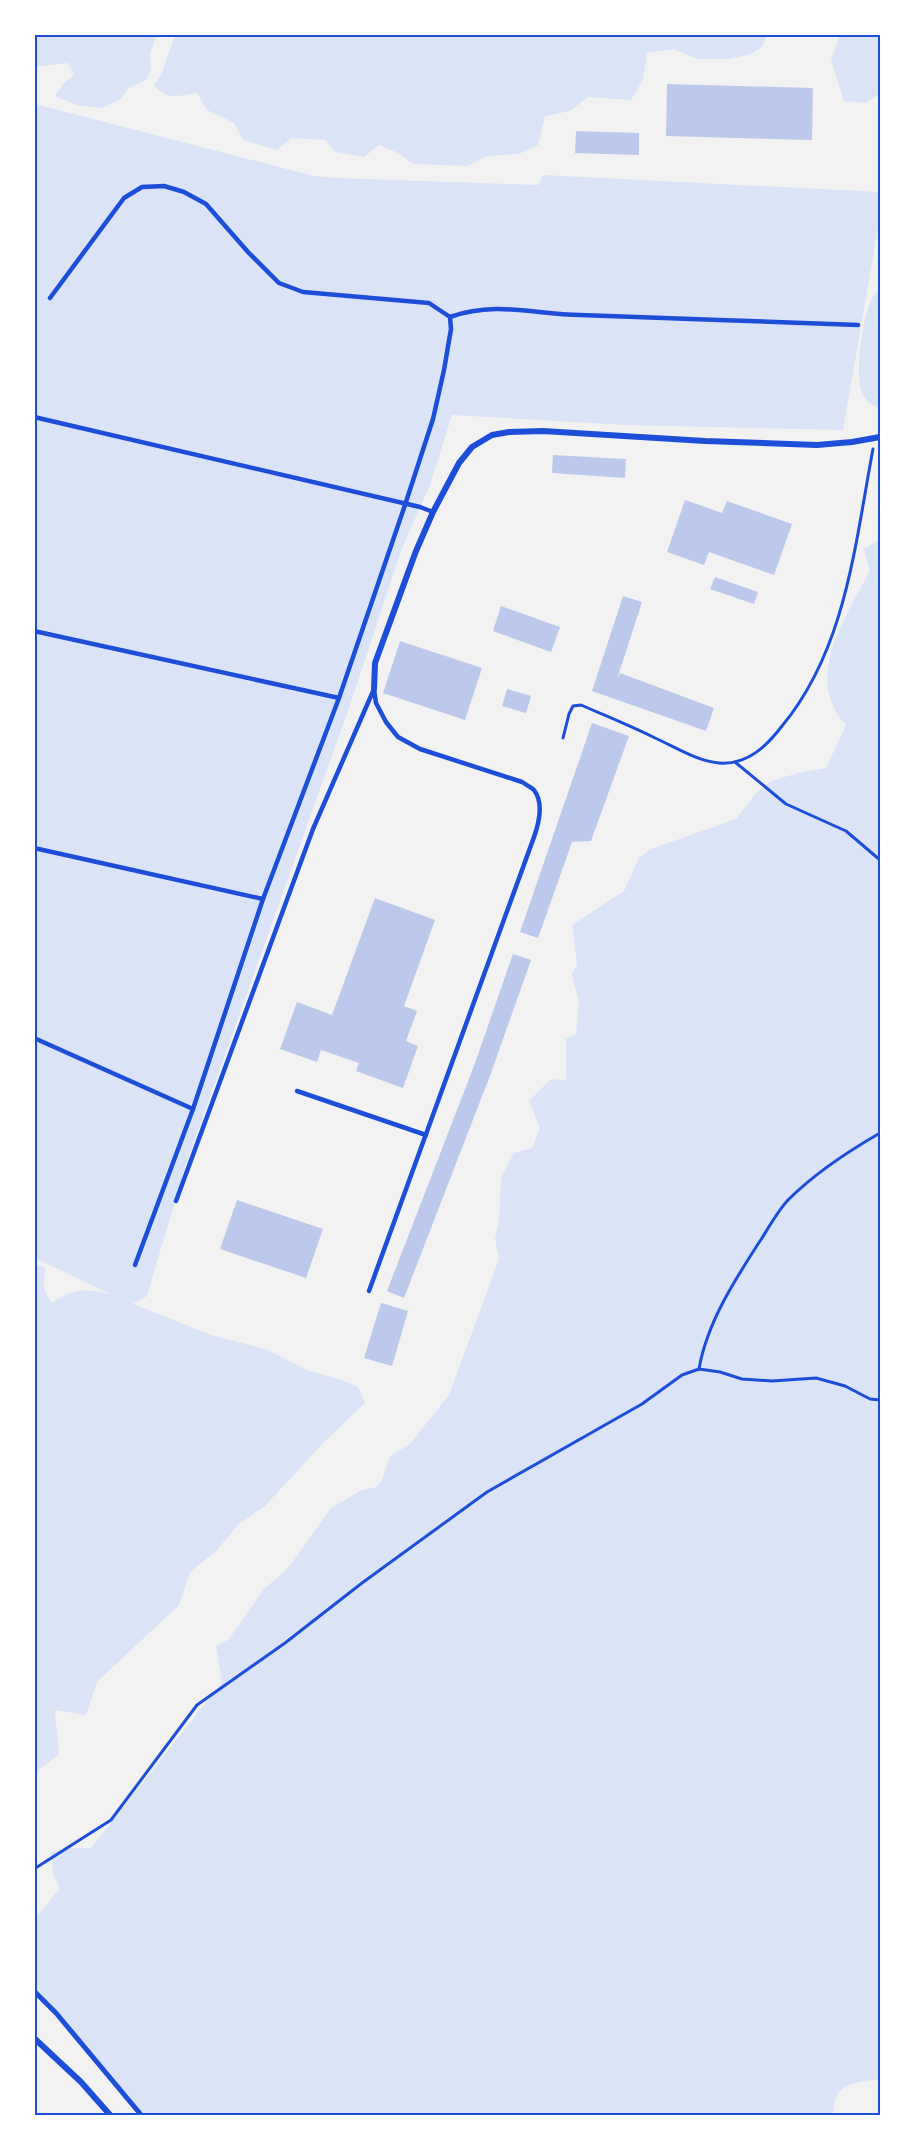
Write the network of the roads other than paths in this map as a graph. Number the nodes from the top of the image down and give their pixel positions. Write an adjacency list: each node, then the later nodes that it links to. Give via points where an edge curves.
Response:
1 (50, 298): 2 (lane, via 124,198 142,187 164,186 206,204 279,283 303,292 429,303)
2 (450, 317): 3 (lane, via 494,308 564,315); 6 (lane, via 437,400)
3 (858, 325)
4 (34, 417): 6 (lane)
5 (878, 438): 7 (street, via 818,445 509,432 492,435 472,447)
6 (405, 505): 7 (lane); 10 (lane)
7 (433, 512): 9 (street, via 375,663)
8 (34, 630): 10 (lane)
9 (374, 689): 16 (lane, via 376,703 398,737 420,749 522,782 534,790 539,802 534,837); 17 (lane, via 313,829)
10 (339, 698): 12 (lane)
11 (34, 848): 12 (lane)
12 (263, 899): 15 (lane)
13 (34, 1038): 15 (lane)
14 (297, 1091): 16 (lane)
15 (193, 1109): 18 (lane)
16 (426, 1135): 19 (lane)
17 (176, 1201)
18 (135, 1265)
19 (369, 1291)
20 (34, 1991): 23 (street)
21 (34, 2038): 22 (street)
22 (111, 2115)
23 (142, 2115)

